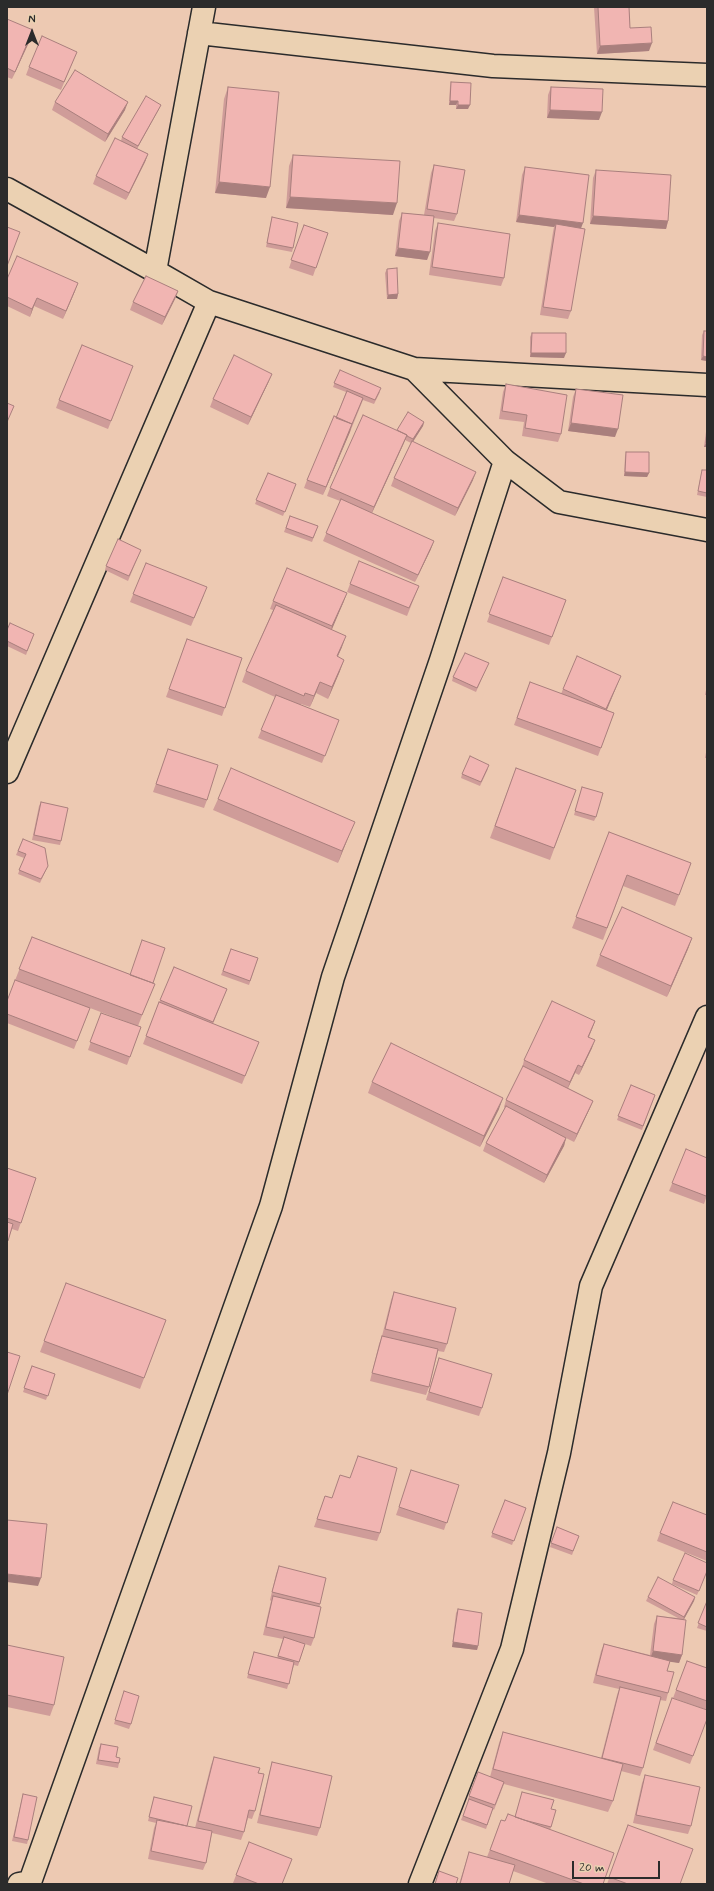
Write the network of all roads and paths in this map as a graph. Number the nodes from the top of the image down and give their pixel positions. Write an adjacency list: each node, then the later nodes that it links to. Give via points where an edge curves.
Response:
1 (204, 7): 2 (street)
2 (199, 33): 3 (street, via 493,66); 5 (street)
3 (707, 75)
4 (7, 189): 5 (street)
5 (155, 271): 6 (street)
6 (208, 302): 7 (street); 11 (street)
7 (414, 369): 8 (street); 9 (street)
8 (707, 385)
9 (505, 462): 10 (street, via 559,502); 13 (street, via 441,660 333,977 271,1206 30,1882)
10 (707, 530)
11 (7, 772)
12 (707, 1017): 14 (street, via 591,1286 559,1453 512,1648)
13 (19, 1884)
14 (420, 1884)

